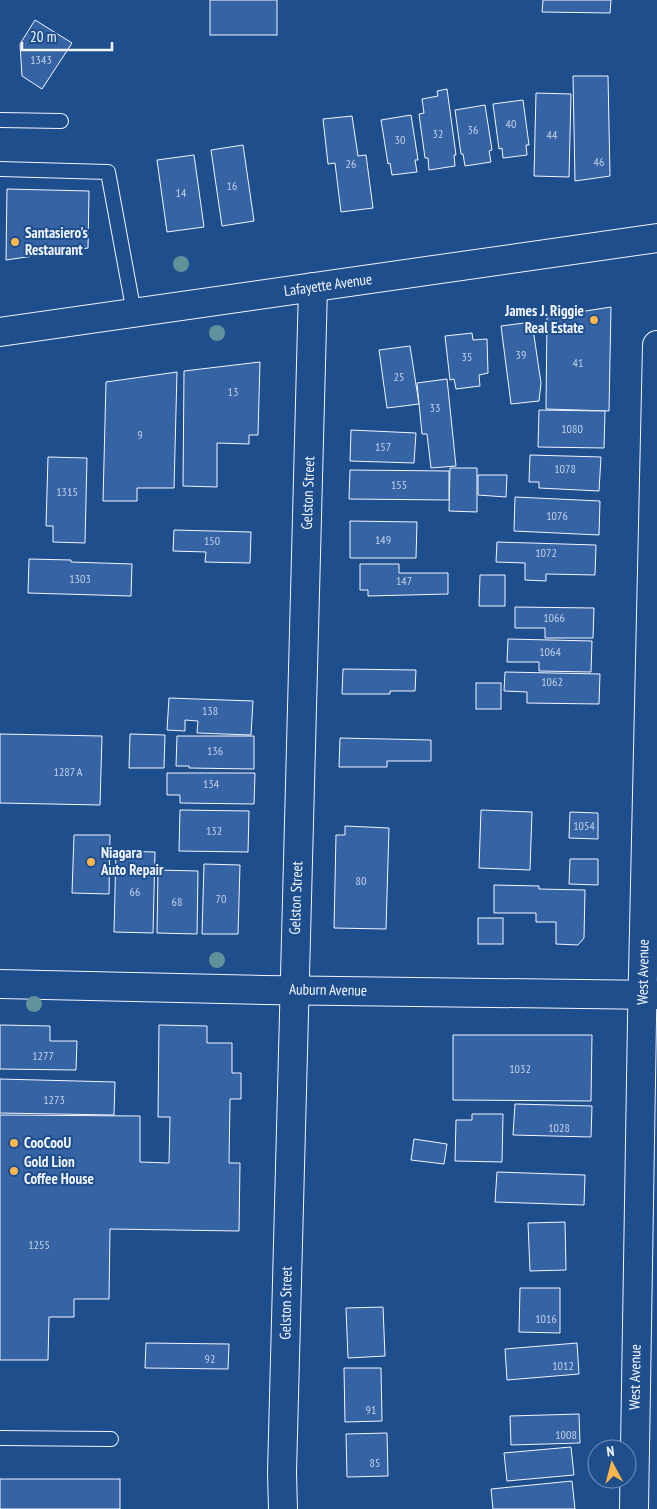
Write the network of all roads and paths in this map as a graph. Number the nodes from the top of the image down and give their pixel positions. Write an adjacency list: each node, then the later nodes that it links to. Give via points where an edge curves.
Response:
1 (0, 120): 2 (lane)
2 (61, 121)
3 (0, 169): 6 (lane, via 108,172)
4 (657, 238): 5 (street, Lafayette Avenue)
5 (313, 287): 6 (street, Lafayette Avenue); 10 (street, Gelston Street)
6 (134, 313): 7 (street, Lafayette Avenue)
7 (0, 332)
8 (657, 345): 11 (street, West Avenue)
9 (0, 984): 10 (street, Auburn Avenue)
10 (294, 989): 11 (street, Auburn Avenue); 14 (street, Gelston Street, via 282,1473)
11 (650, 995): 15 (street, West Avenue)
12 (0, 1438): 13 (lane)
13 (111, 1439)
14 (284, 1509)
15 (634, 1509)

